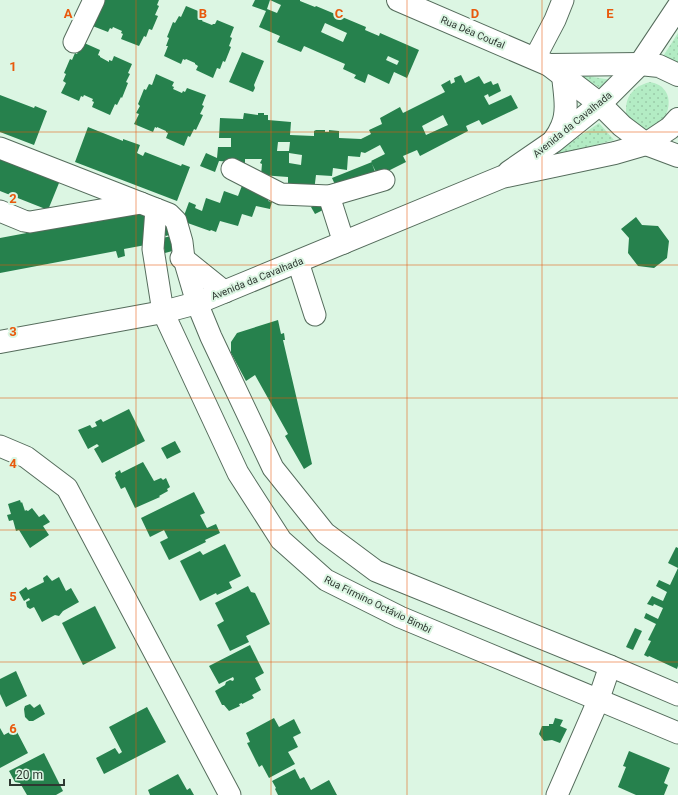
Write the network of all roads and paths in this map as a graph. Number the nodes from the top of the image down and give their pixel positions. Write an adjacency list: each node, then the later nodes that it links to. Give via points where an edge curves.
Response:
1 (94, 0): 6 (street)
2 (398, 0): 4 (main road, Rua Déa Coufal)
3 (563, 0): 8 (street, via 555,20)
4 (429, 6): 8 (main road, Rua Déa Coufal)
5 (678, 7): 7 (main road, Avenida da Cavalhada)
6 (74, 42)
7 (640, 64): 8 (main road, Rua Déa Coufal); 9 (main road, Rua Déa Coufal, via 659,66); 10 (main road, Avenida da Cavalhada)
8 (549, 66): 10 (main road, Rua Déa Coufal); 12 (main road, via 565,107 562,126)
9 (678, 75)
10 (600, 104): 12 (main road, Avenida da Cavalhada); 13 (main road, Rua Déa Coufal, via 622,126)
11 (678, 119): 13 (main road, Avenida da Cavalhada, via 670,128)
12 (554, 140): 17 (main road, Avenida da Cavalhada)
13 (646, 144): 15 (main road, Rua Déa Coufal); 17 (main road, Avenida da Cavalhada)
14 (0, 148): 20 (street)
15 (678, 156)
16 (232, 169): 19 (street, via 281,194)
17 (502, 177): 22 (main road, Avenida da Cavalhada)
18 (384, 180): 19 (street)
19 (329, 196): 22 (street)
20 (149, 206): 21 (street, via 30,222); 23 (street, via 169,214 176,221); 25 (street, Rua Firmino Octávio Bimbi)
21 (0, 211)
22 (344, 243): 24 (main road, Avenida da Cavalhada)
23 (184, 259): 25 (street, via 176,257); 26 (street); 27 (street)
24 (298, 262): 26 (main road, Avenida da Cavalhada); 29 (street)
25 (155, 263): 28 (street, Rua Firmino Octávio Bimbi)
26 (225, 292): 27 (main road, Avenida da Cavalhada)
27 (197, 303): 28 (main road, Avenida da Cavalhada); 32 (street, via 273,468 325,533 376,571)
28 (163, 312): 30 (main road, Avenida da Cavalhada); 34 (street, Rua Firmino Octávio Bimbi, via 238,473 281,540 292,550 326,580 400,617)
29 (315, 315)
30 (0, 342)
31 (0, 446): 36 (street, via 26,457 67,488)
32 (610, 666): 33 (street); 34 (street)
33 (678, 695)
34 (598, 701): 35 (street, Rua Firmino Octávio Bimbi); 37 (street)
35 (678, 734)
36 (230, 795)
37 (557, 795)

